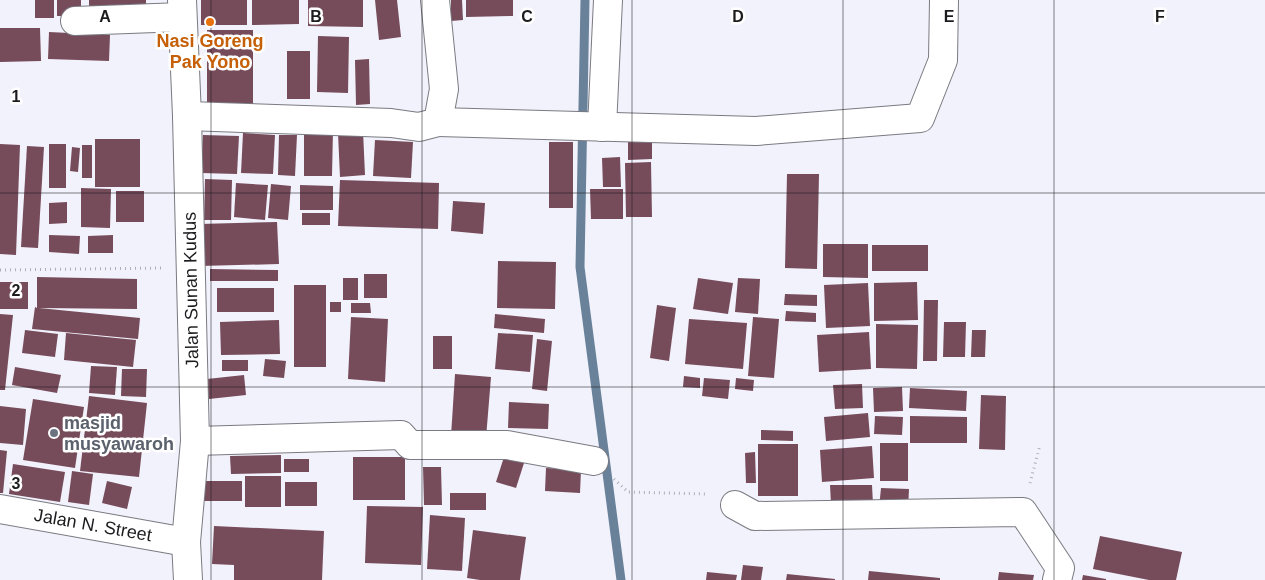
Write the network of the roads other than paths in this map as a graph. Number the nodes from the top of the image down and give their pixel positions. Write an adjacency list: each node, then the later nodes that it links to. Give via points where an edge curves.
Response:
1 (435, 0): 7 (street, via 444,89)
2 (608, 0): 8 (street)
3 (944, 0): 8 (street, via 943,60 920,118 756,131)
4 (182, 9): 5 (street); 6 (street, Jalan Sunan Kudus)
5 (75, 21)
6 (187, 116): 7 (street, via 391,123 419,127); 9 (street, Jalan Sunan Kudus)
7 (438, 122): 8 (street)
8 (602, 127)
9 (195, 441): 10 (street, via 401,436 410,445 507,445); 13 (street, Jalan Sunan Kudus)
10 (594, 461)
11 (735, 505): 15 (street, via 755,516 1023,512 1060,568)
12 (0, 509): 13 (street, Jalan N. Street)
13 (186, 542): 14 (street, Jalan Sunan Kudus)
14 (188, 580)
15 (1058, 580)

